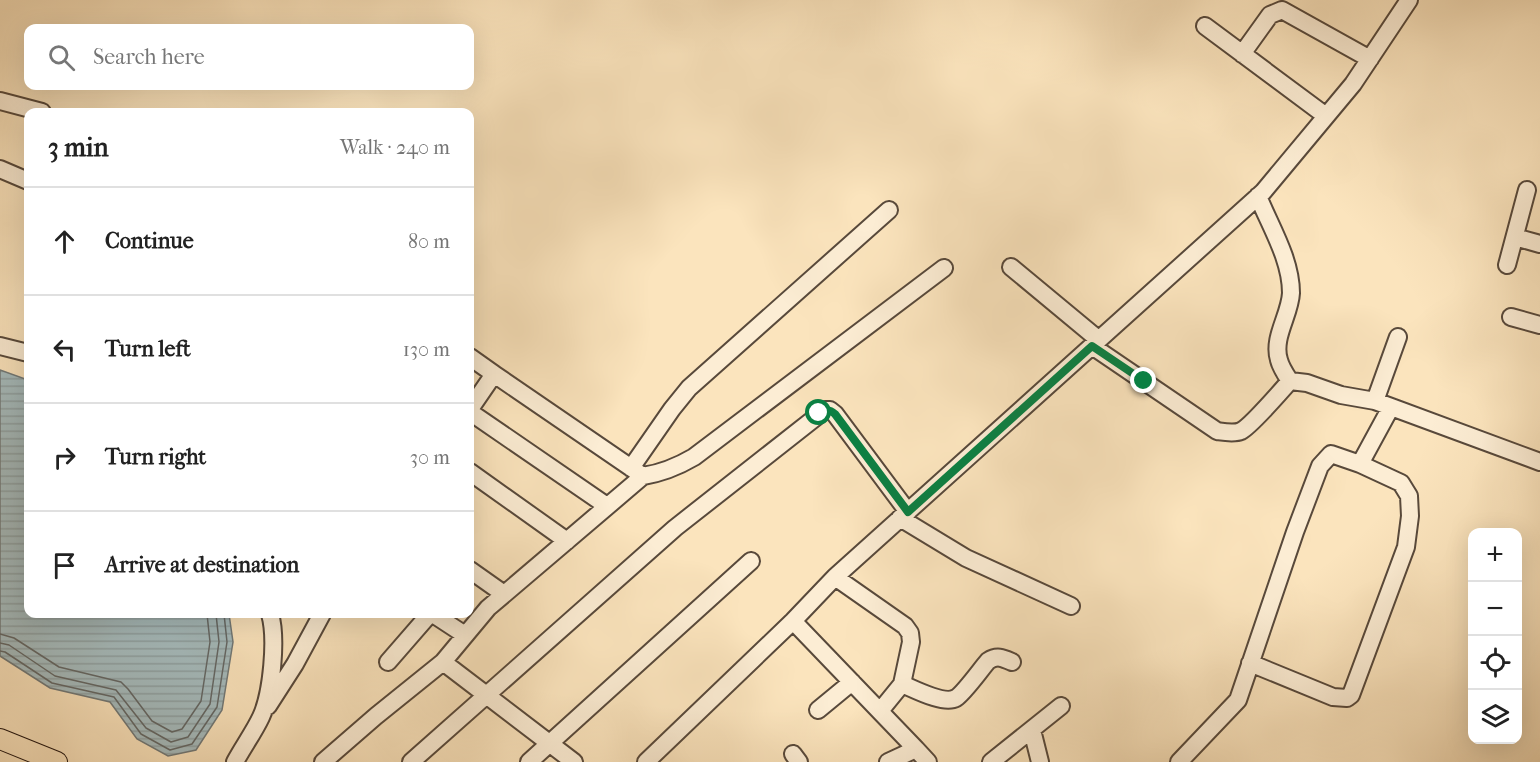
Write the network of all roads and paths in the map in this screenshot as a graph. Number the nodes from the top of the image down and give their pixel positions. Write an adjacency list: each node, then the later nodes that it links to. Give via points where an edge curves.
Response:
1 (1409, 0): 4 (street)
2 (1205, 27): 3 (street)
3 (1242, 54): 4 (street, via 1270,15 1282,10); 7 (street)
4 (1370, 59): 7 (street)
5 (0, 101): 6 (street)
6 (27, 108)
7 (1326, 117): 11 (street)
8 (0, 169): 9 (street)
9 (24, 179)
10 (1527, 190): 13 (street)
11 (1258, 196): 21 (street); 26 (street, via 1279,243 1291,292 1278,343 1279,359)
12 (889, 210): 32 (street, via 689,388 672,409)
13 (1515, 237): 14 (street); 15 (street)
14 (1540, 244)
15 (1507, 265)
16 (1011, 267): 21 (street)
17 (944, 268): 32 (street, via 694,457 659,473)
18 (1511, 317): 19 (street)
19 (1540, 325)
20 (1398, 338): 28 (street)
21 (1096, 343): 26 (street, via 1216,430 1229,433 1241,431 1260,415); 35 (street)
22 (0, 346): 23 (street)
23 (24, 352)
24 (474, 360): 25 (street)
25 (494, 374): 27 (street); 32 (street)
26 (1290, 381): 28 (street)
27 (474, 402)
28 (1383, 404): 30 (street); 31 (street)
29 (474, 408): 34 (street)
30 (1540, 462)
31 (1360, 464): 51 (street, via 1331,454 1320,466); 51 (street, via 1401,483 1409,496 1410,516 1406,547 1351,695 1333,697)
32 (637, 472): 34 (street)
33 (474, 475): 36 (street)
34 (607, 506): 36 (street)
35 (904, 515): 39 (street); 41 (street, via 966,558); 54 (street, via 835,414 825,410 675,528)
36 (567, 541): 40 (street)
37 (751, 561): 61 (street)
38 (474, 573): 40 (street)
39 (836, 577): 46 (street); 53 (street, via 910,633)
40 (504, 594): 47 (street)
41 (1071, 606)
42 (271, 618): 58 (street, via 272,670)
43 (320, 618): 58 (street)
44 (426, 618): 48 (street)
45 (439, 618): 47 (street)
46 (793, 621): 52 (street); 63 (street)
47 (465, 635): 49 (street)
48 (388, 662)
49 (443, 662): 54 (street); 66 (street)
50 (1012, 662): 53 (street, via 994,657 957,698 948,700)
51 (1250, 663): 75 (street, via 1235,706)
52 (852, 682): 56 (street); 57 (street)
53 (902, 684): 57 (street)
54 (486, 695): 61 (street); 67 (street)
55 (1061, 706): 59 (street)
56 (818, 710)
57 (880, 711): 62 (street)
58 (262, 715): 65 (street)
59 (1032, 730): 73 (street); 74 (street)
60 (0, 739): 64 (main road)
61 (550, 744): 68 (street); 69 (street)
62 (916, 749): 71 (street); 72 (street)
63 (664, 756): 70 (street)
64 (57, 762)
65 (235, 762)
66 (323, 762)
67 (411, 762)
68 (529, 762)
69 (574, 762)
70 (646, 762)
71 (888, 762)
72 (928, 762)
73 (991, 762)
74 (1040, 762)
75 (1179, 762)

